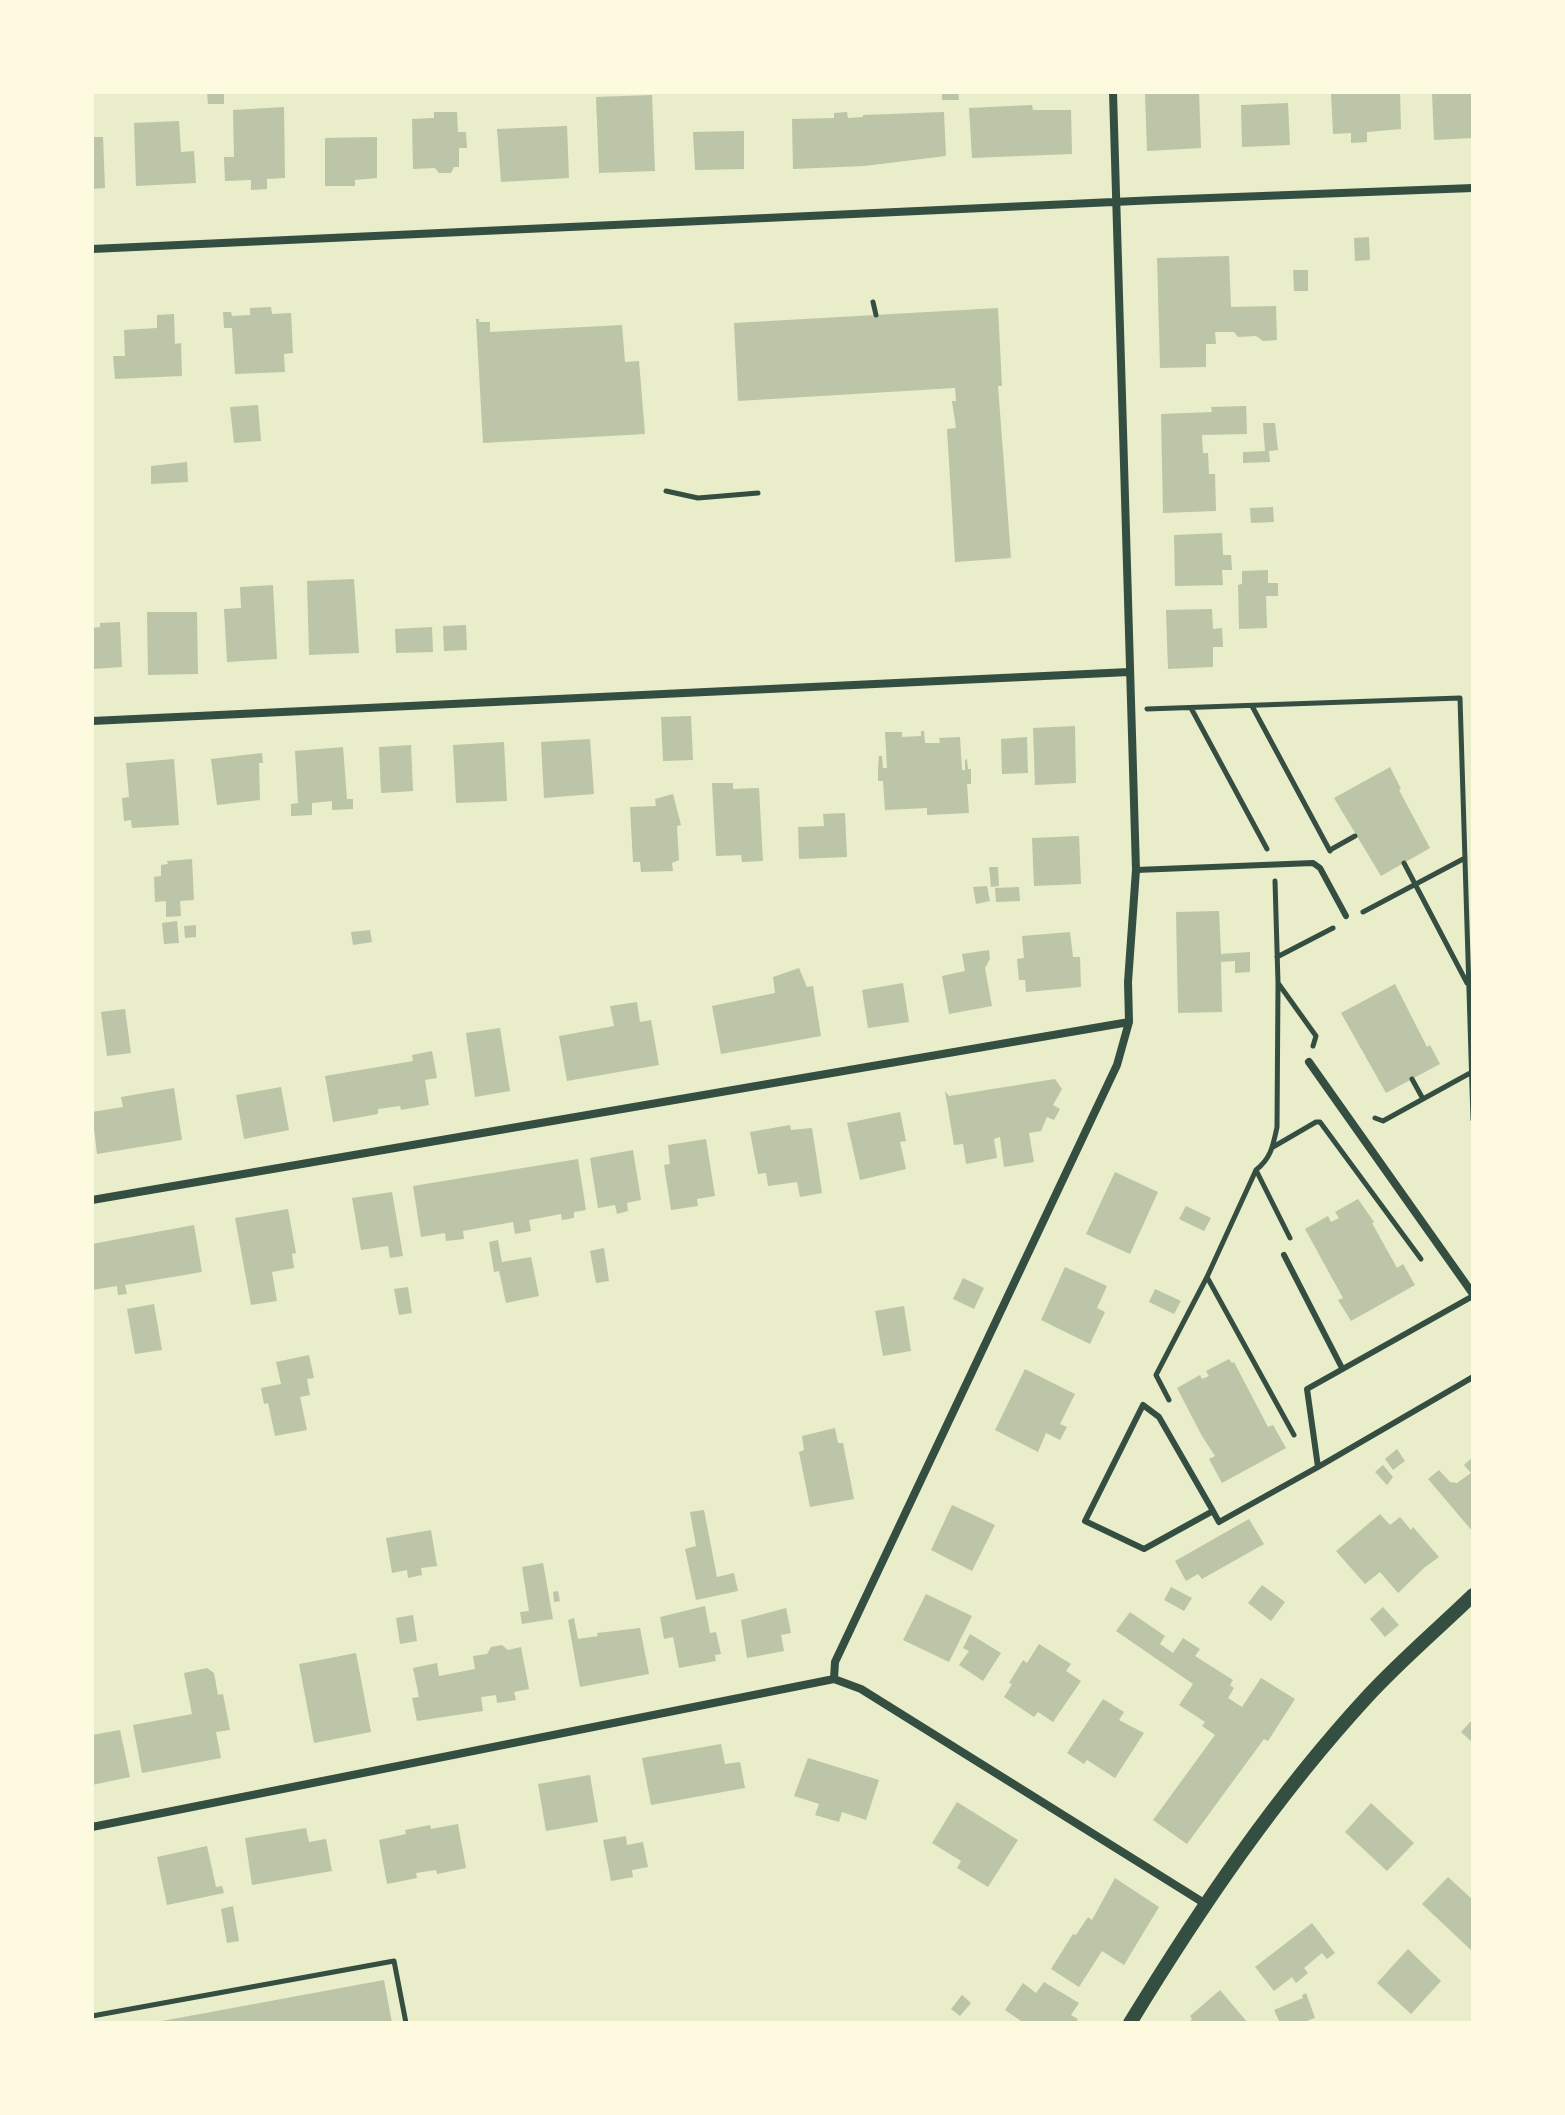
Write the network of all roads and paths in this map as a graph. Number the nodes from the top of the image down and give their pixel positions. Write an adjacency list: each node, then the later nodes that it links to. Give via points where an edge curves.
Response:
1 (1113, 92): 3 (street)
2 (1473, 188): 3 (street)
3 (1117, 202): 4 (street); 9 (street)
4 (92, 249)
5 (873, 302): 6 (path)
6 (876, 315)
7 (666, 491): 8 (path, via 698,498)
8 (758, 493)
9 (1129, 672): 12 (street); 18 (street)
10 (1252, 706): 11 (path); 14 (path); 15 (path, via 1460,698)
11 (1152, 709)
12 (92, 721)
13 (1355, 836): 14 (path)
14 (1330, 850): 16 (path)
15 (1465, 858): 19 (path); 26 (path)
16 (1336, 862)
17 (1404, 863): 19 (path)
18 (1136, 870): 22 (lane, via 1313,863); 27 (street)
19 (1415, 884): 21 (path); 26 (path)
20 (1357, 900): 21 (path)
21 (1363, 912): 22 (path)
22 (1349, 917)
23 (1339, 925): 24 (path)
24 (1277, 957)
25 (1278, 983): 36 (path)
26 (1469, 988): 31 (path)
27 (1129, 1022): 38 (street); 51 (street, via 1117,1065 835,1662)
28 (1316, 1036): 29 (path)
29 (1324, 1048)
30 (1309, 1062): 43 (street)
31 (1472, 1072): 33 (path); 35 (path)
32 (1412, 1079): 33 (path)
33 (1423, 1100): 34 (path, via 1383,1121)
34 (1366, 1106)
35 (1473, 1120)
36 (1273, 1147): 37 (path, via 1269,1160); 41 (path, via 1320,1122)
37 (1256, 1170): 39 (path); 42 (path)
38 (92, 1200)
39 (1291, 1240)
40 (1284, 1255): 44 (lane)
41 (1424, 1264)
42 (1207, 1277): 46 (path, via 1156,1375); 47 (path)
43 (1473, 1295): 44 (lane)
44 (1342, 1368): 48 (lane, via 1307,1389)
45 (1473, 1377): 48 (lane)
46 (1170, 1402)
47 (1301, 1448)
48 (1318, 1467): 49 (lane, via 1219,1522)
49 (1213, 1511): 49 (lane, via 1159,1417 1143,1405 1085,1521 1144,1549)
50 (1473, 1595): 53 (street, via 1368,1697 1275,1807)
51 (834, 1679): 52 (street); 53 (street, via 861,1689)
52 (92, 1827)
53 (1204, 1903): 56 (street)
54 (92, 2016): 55 (path, via 394,1961)
55 (406, 2023)
56 (1130, 2023)

